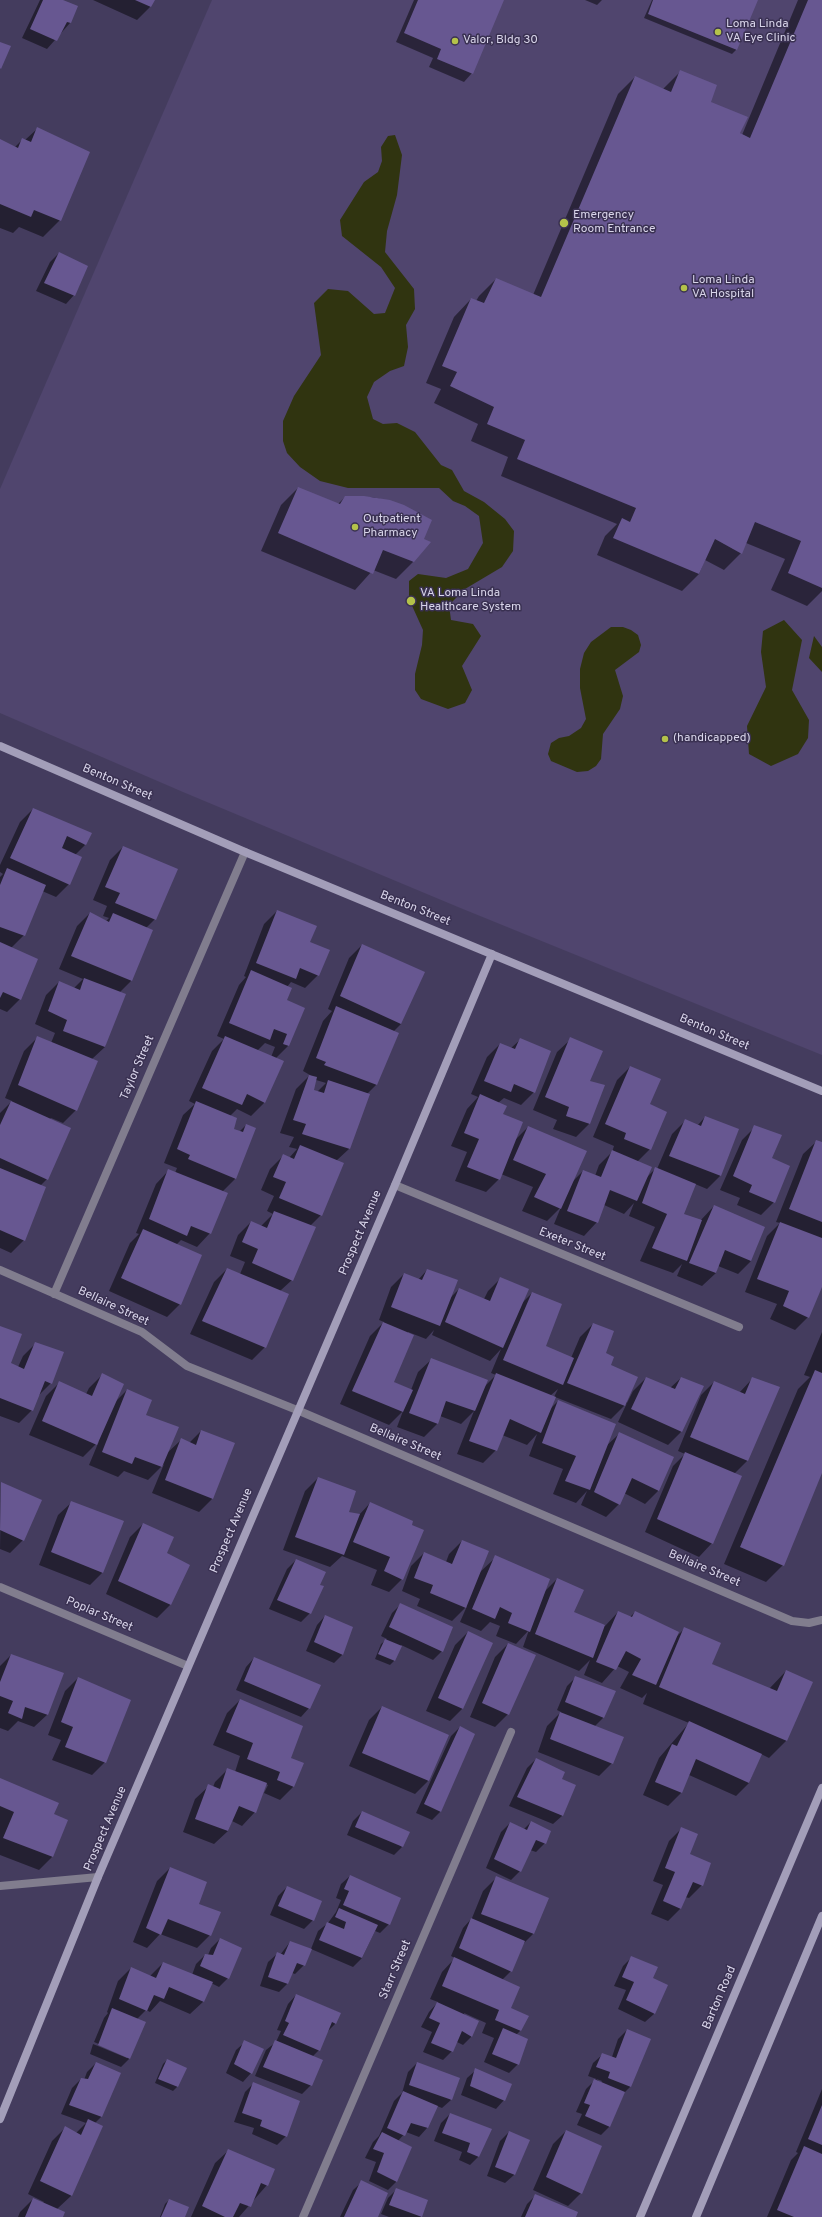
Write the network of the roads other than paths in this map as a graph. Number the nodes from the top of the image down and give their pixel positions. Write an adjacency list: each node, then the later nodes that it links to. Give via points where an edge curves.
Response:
1 (0, 746): 2 (street, Benton Street)
2 (244, 852): 3 (street, Benton Street); 7 (street, Taylor Street)
3 (492, 954): 4 (street, Benton Street); 5 (street, Prospect Avenue)
4 (822, 1091)
5 (395, 1185): 8 (street, Exeter Street); 9 (street, Prospect Avenue)
6 (0, 1270): 7 (street, Bellaire Street)
7 (54, 1294): 9 (street, Bellaire Street, via 142,1332 187,1366)
8 (739, 1327)
9 (297, 1410): 11 (street, Bellaire Street, via 792,1621 808,1623); 12 (street, Prospect Avenue)
10 (0, 1587): 12 (street, Poplar Street)
11 (822, 1620)
12 (188, 1666): 15 (street, Prospect Avenue)
13 (511, 1732): 19 (street, Starr Street)
14 (822, 1788): 20 (street, Barton Road)
15 (98, 1877): 16 (street); 18 (street, Prospect Avenue)
16 (0, 1886)
17 (822, 1916): 21 (street)
18 (0, 2119)
19 (303, 2217)
20 (640, 2217)
21 (696, 2217)

